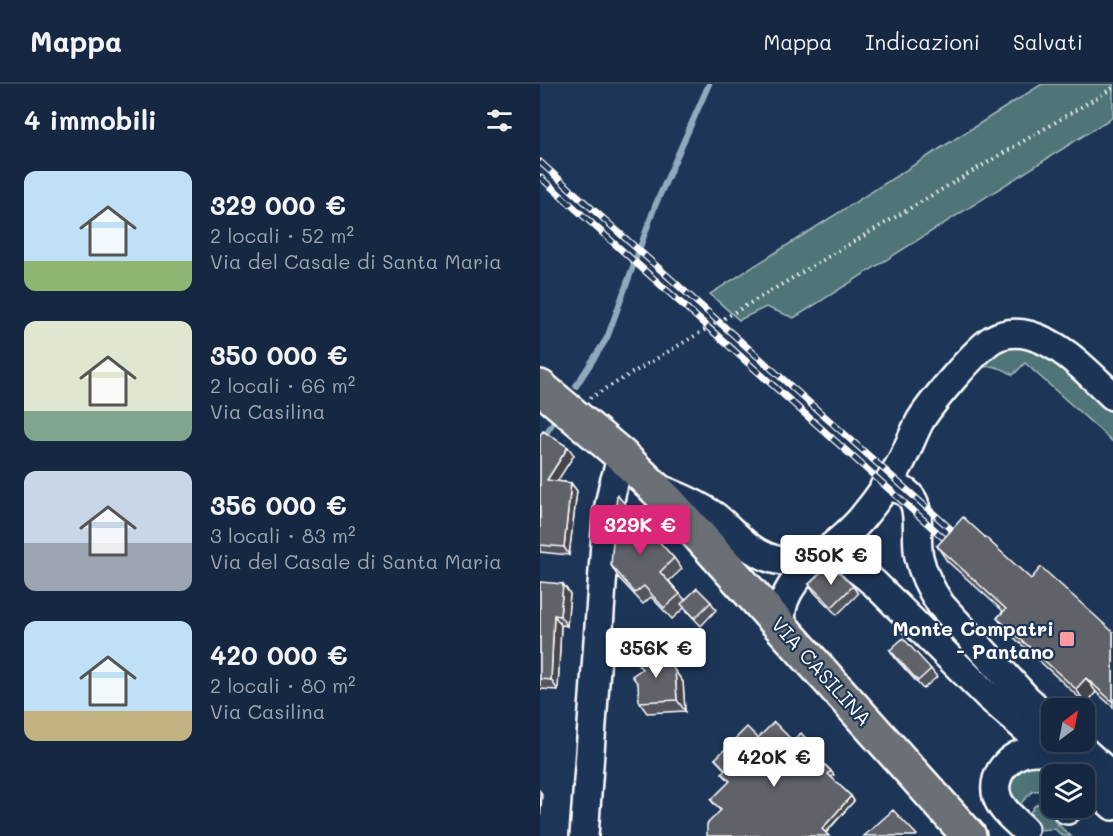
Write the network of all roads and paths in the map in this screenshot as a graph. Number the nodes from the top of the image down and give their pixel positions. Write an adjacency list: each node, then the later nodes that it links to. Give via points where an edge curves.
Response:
1 (1113, 88): 4 (path)
2 (540, 387): 4 (main road, VIA CASILINA)
3 (1113, 396): 7 (street, via 1047,342 1022,334 994,339 921,420)
4 (569, 411): 5 (main road, VIA CASILINA)
5 (622, 456): 6 (main road, VIA CASILINA); 20 (street, via 607,515)
6 (655, 487): 8 (street, via 705,510 766,557 794,562); 9 (main road, VIA CASILINA)
7 (884, 488): 8 (street, via 853,529); 10 (street, via 901,490 916,505 918,546 926,577 941,605)
8 (816, 560): 9 (street, via 786,594 780,615); 15 (street, via 844,563 868,578 987,695)
9 (782, 627): 21 (main road, VIA CASILINA)
10 (973, 639): 11 (street); 12 (street)
11 (1057, 698)
12 (1041, 712)
13 (1095, 734): 14 (street)
14 (1113, 756)
15 (1068, 762): 16 (street); 19 (street, via 1045,752 1027,752 1007,762 1000,771 997,796 1004,810)
16 (1113, 777)
17 (1095, 790): 18 (street)
18 (1113, 806)
19 (1024, 829)
20 (584, 836)
21 (969, 836)

